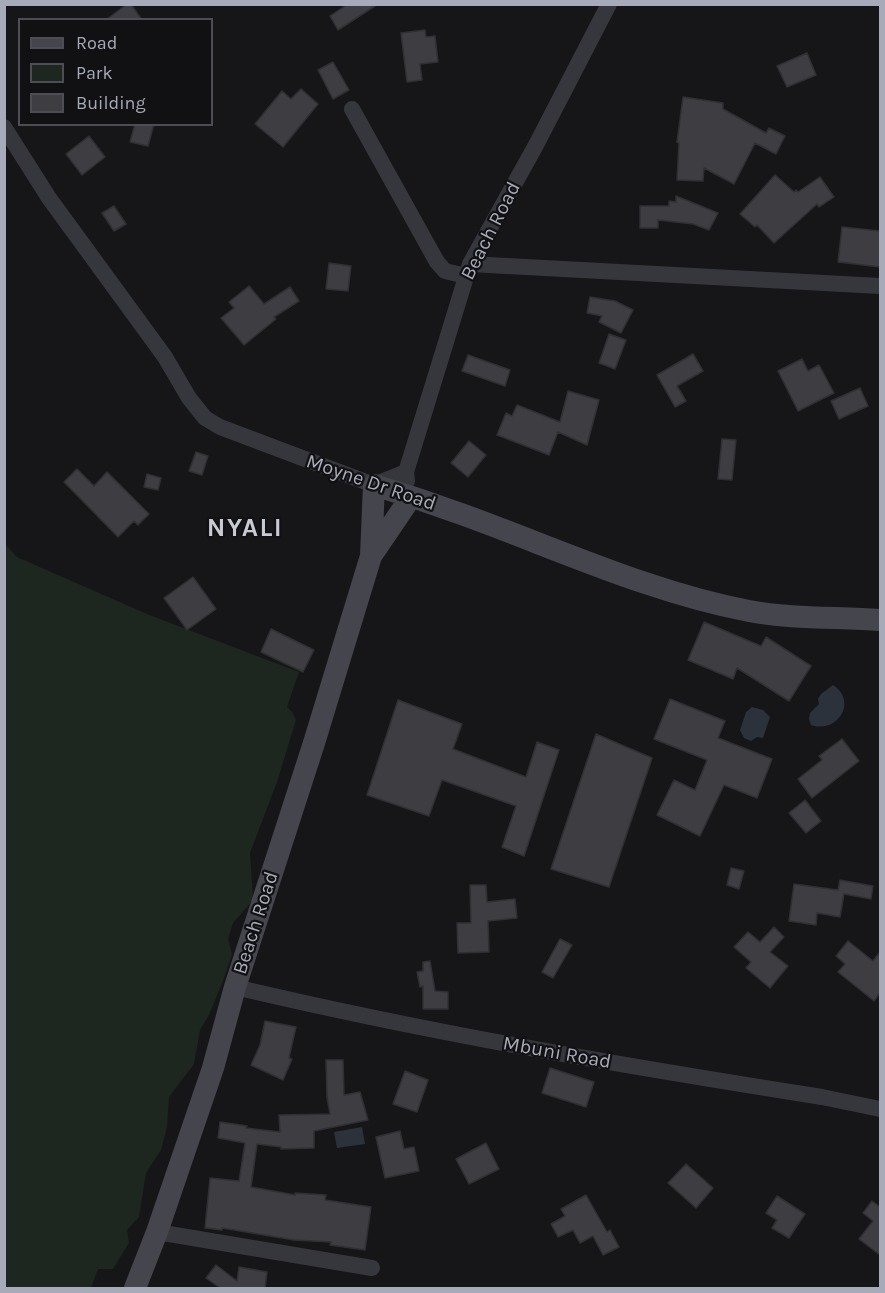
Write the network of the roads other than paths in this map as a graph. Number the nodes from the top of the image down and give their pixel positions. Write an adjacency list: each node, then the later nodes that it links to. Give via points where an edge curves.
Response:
1 (609, 4): 4 (street, Beach Road)
2 (352, 109): 4 (street, via 437,262 445,271)
3 (4, 127): 7 (street, Moyne Dr Road, via 49,198 205,418)
4 (468, 270): 5 (street); 6 (street, Beach Road)
5 (880, 286)
6 (406, 472): 7 (street); 8 (street, Beach Road)
7 (374, 484): 8 (main road, Moyne Dr Road); 11 (main road, Beach Road)
8 (411, 496): 9 (main road, Moyne Dr Road); 10 (main road, Beach Road)
9 (445, 508): 10 (main road); 12 (main road, Moyne Dr Road, via 588,563 723,605 780,615)
10 (391, 527): 11 (main road, Beach Road)
11 (371, 556): 13 (main road, Beach Road)
12 (880, 620)
13 (235, 987): 14 (street, Mbuni Road, via 457,1035); 15 (main road, Beach Road, via 213,1068)
14 (880, 1109)
15 (157, 1232): 16 (street); 17 (main road, Beach Road)
16 (372, 1268)
17 (135, 1288)

